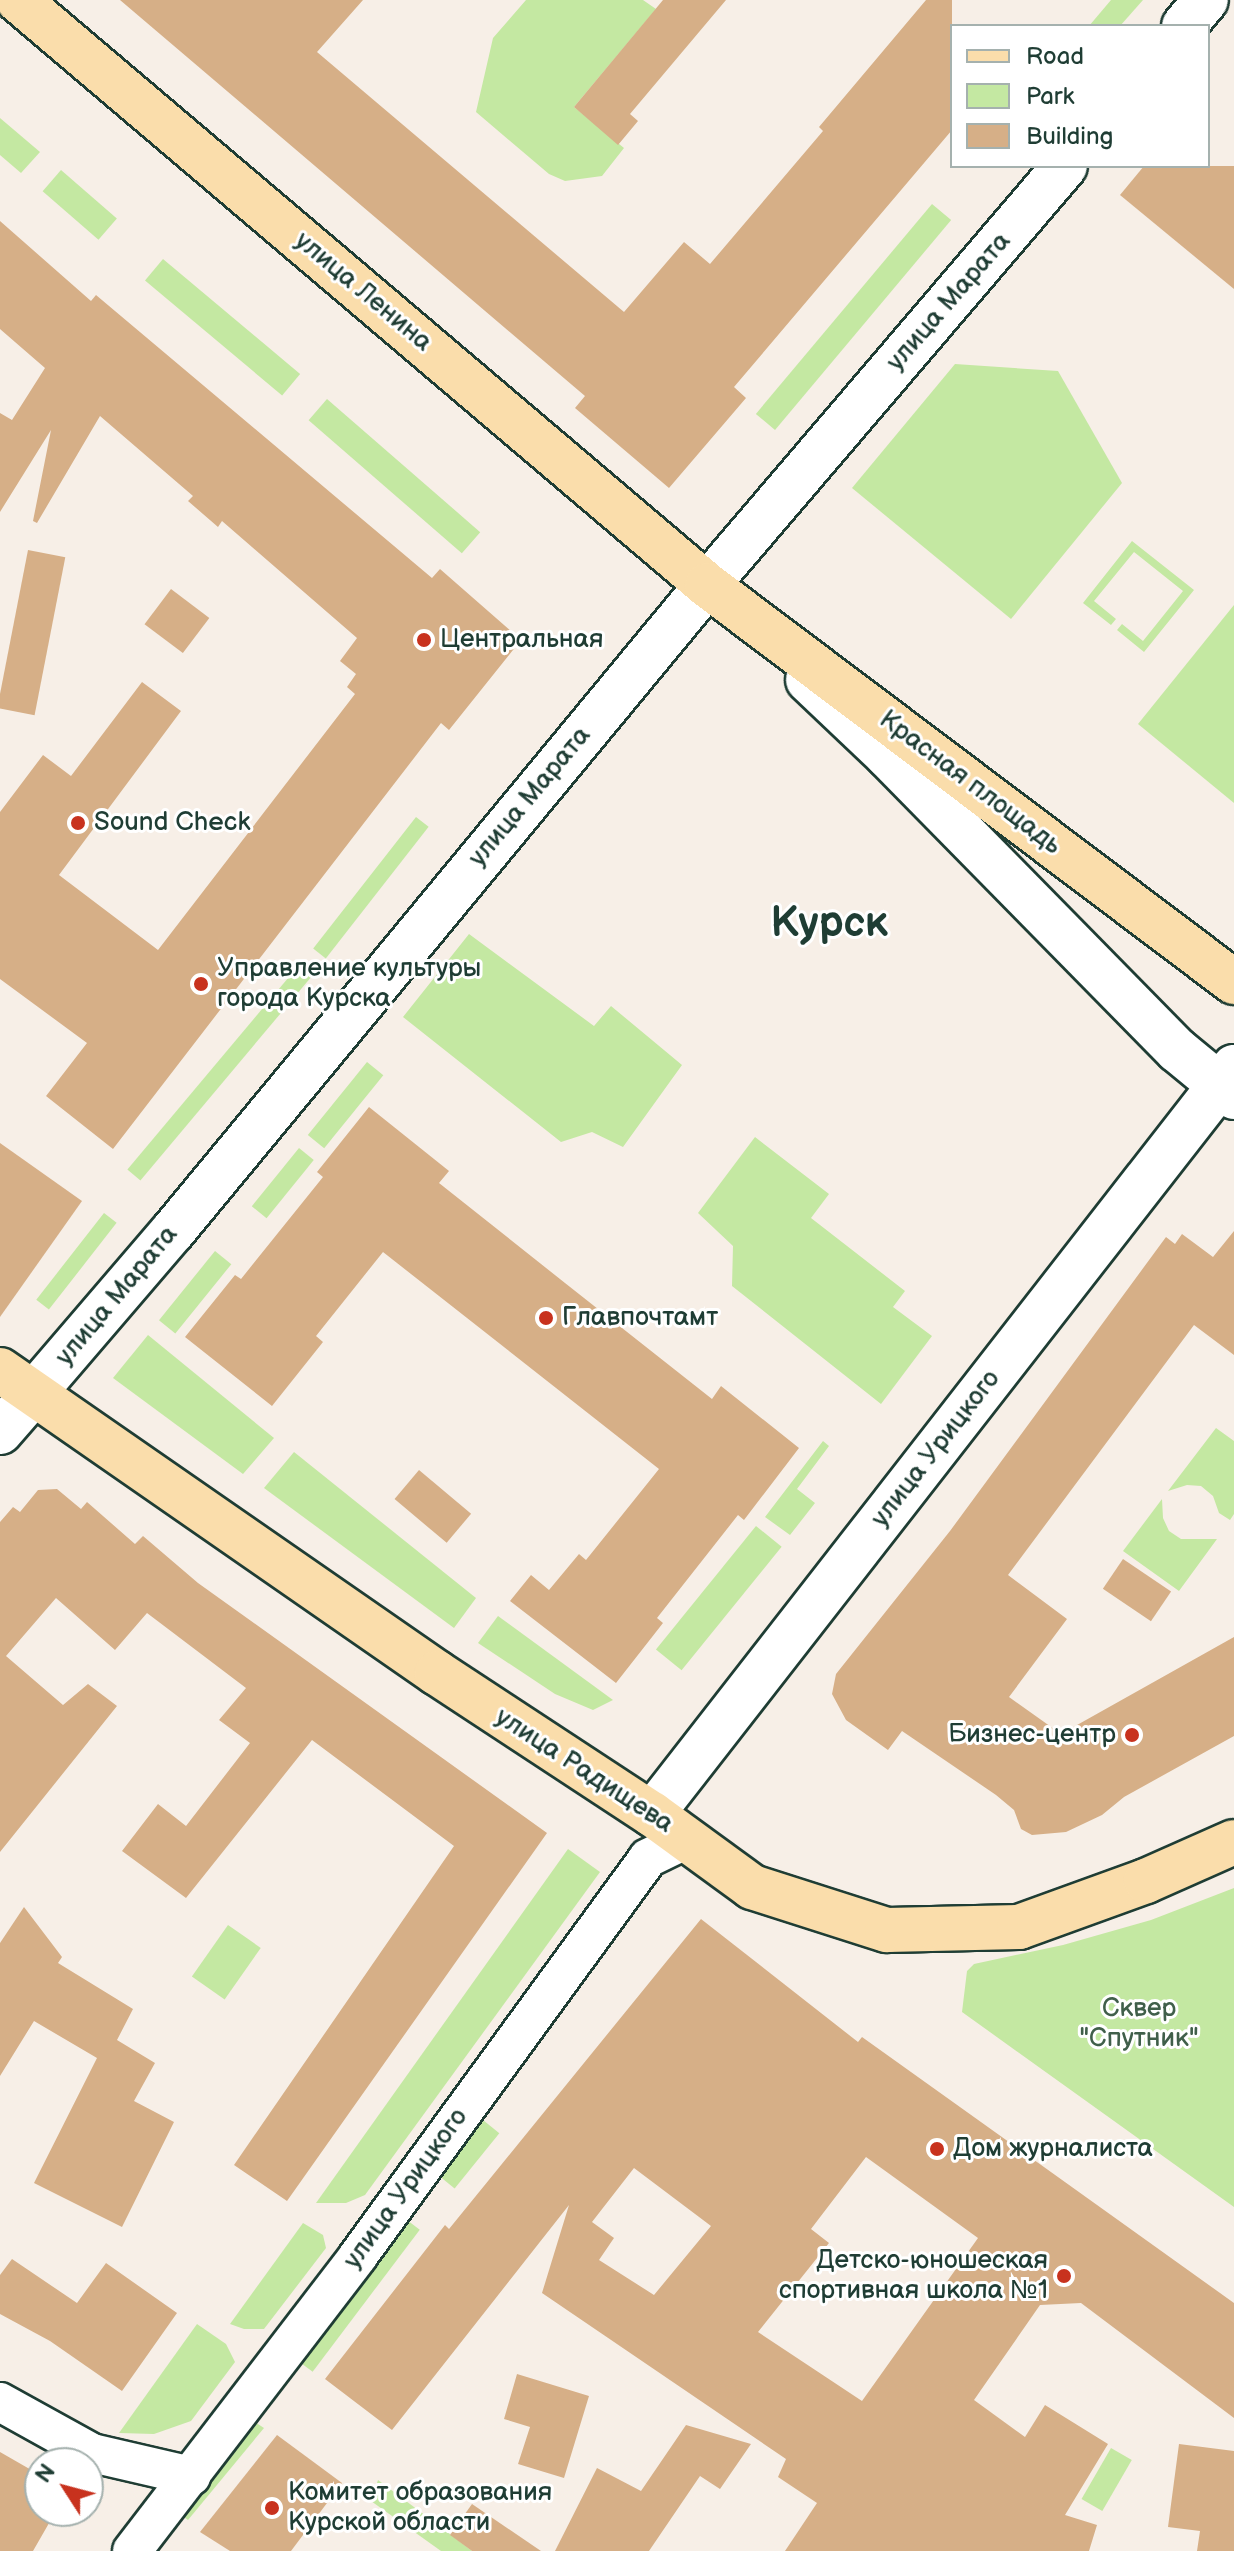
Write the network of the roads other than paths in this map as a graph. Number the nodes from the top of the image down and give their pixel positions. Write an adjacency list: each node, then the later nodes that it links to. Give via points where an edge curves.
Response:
1 (18, 0): 5 (main road, улица Ленина)
2 (1206, 0): 3 (main road)
3 (1186, 24)
4 (1063, 168): 5 (main road, улица Марата)
5 (707, 585): 6 (main road, Красная площадь); 7 (main road, via 888,756 1177,1050); 8 (main road, улица Марата, via 173,1231)
6 (1234, 982)
7 (1229, 1083): 10 (main road, улица Урицкого)
8 (17, 1382): 9 (main road, улица Марата); 10 (main road, улица Радищева, via 437,1673)
9 (0, 1432)
10 (652, 1814): 11 (main road, улица Радищева)
11 (687, 1839): 12 (main road, улица Радищева, via 752,1887 887,1930 1019,1927); 14 (street, улица Урицкого, via 648,1858)
12 (1234, 1842)
13 (0, 2402): 14 (street, via 92,2453)
14 (191, 2476): 15 (street, улица Урицкого)
15 (132, 2551)

